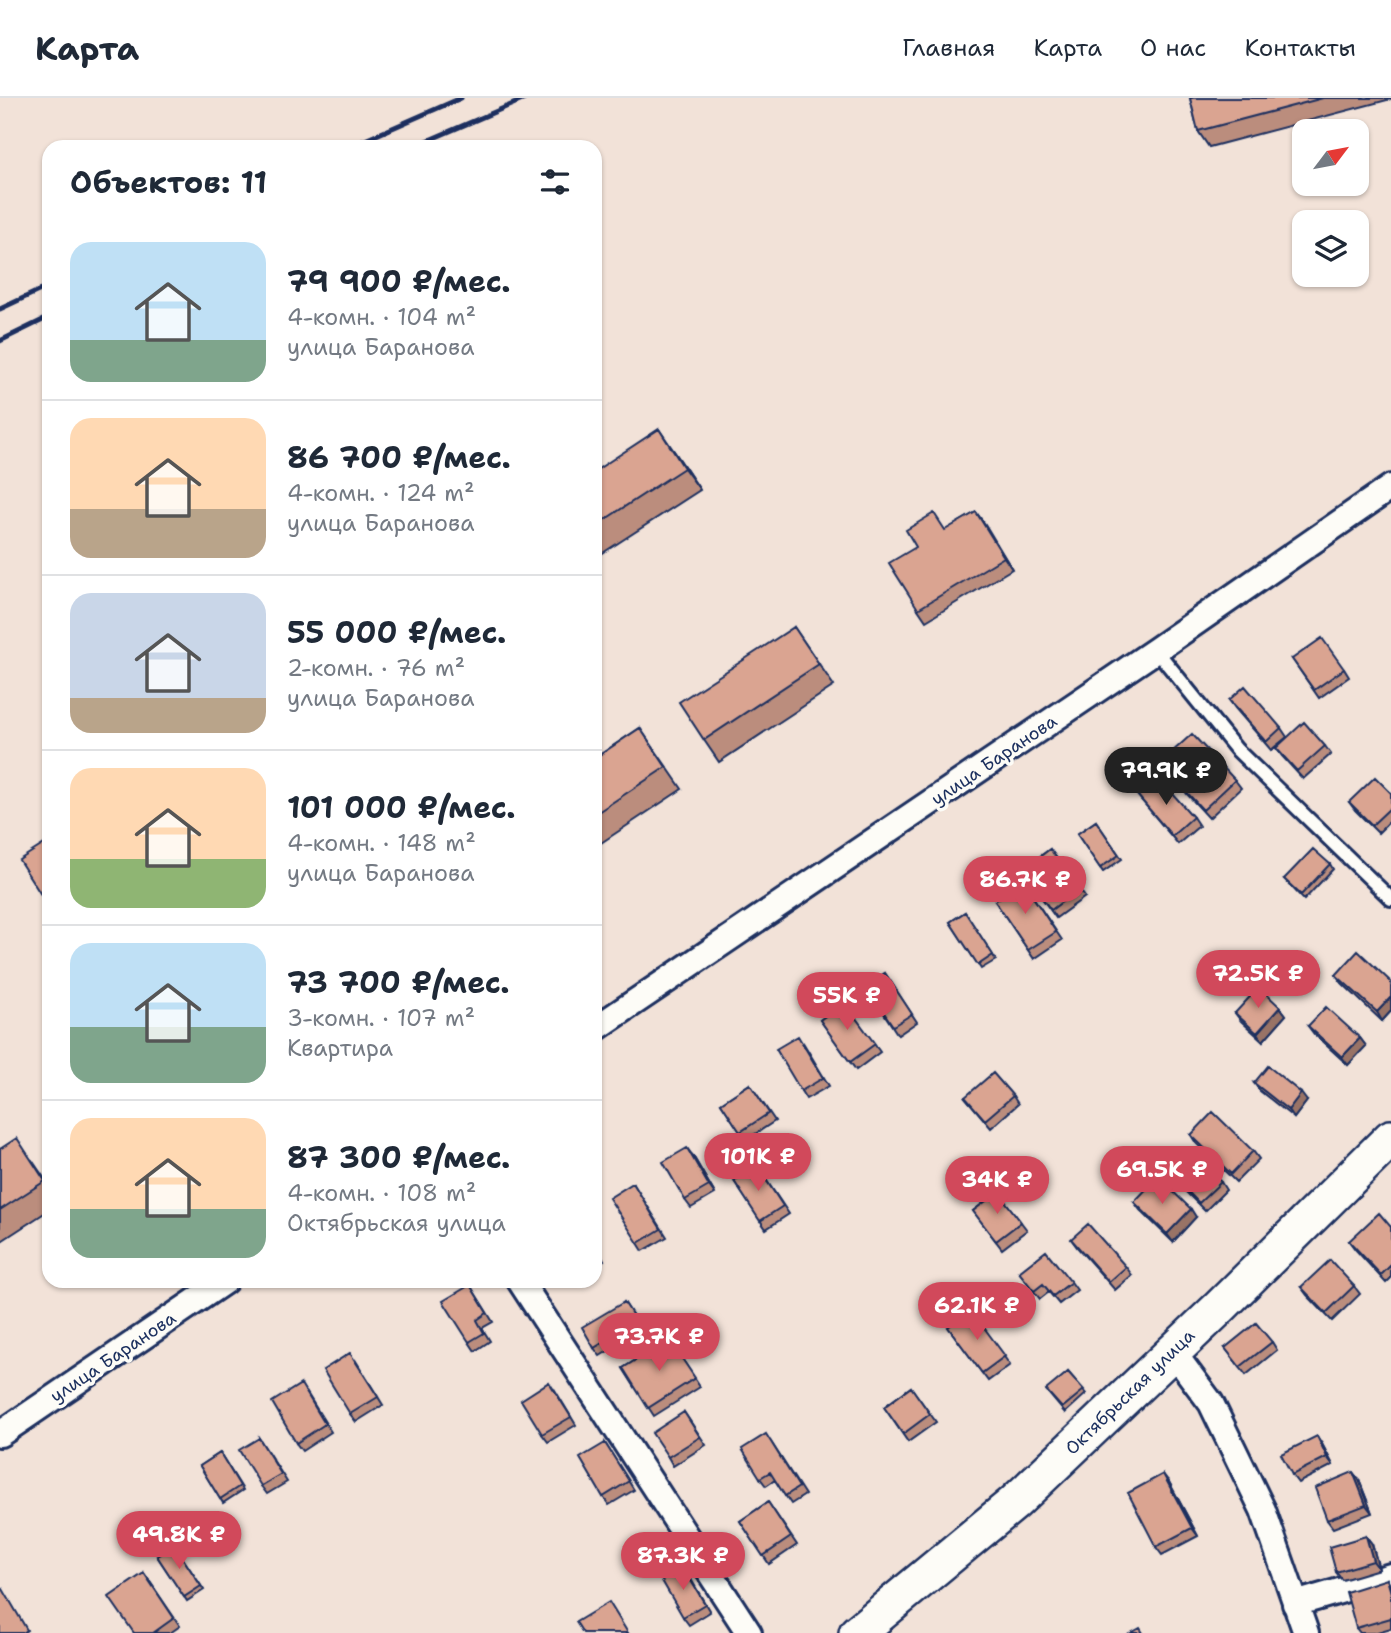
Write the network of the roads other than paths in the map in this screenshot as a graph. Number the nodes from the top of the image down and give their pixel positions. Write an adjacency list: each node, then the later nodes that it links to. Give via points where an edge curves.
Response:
1 (1391, 487): 2 (street, улица Баранова)
2 (1156, 650): 3 (lane, via 1236,749); 4 (street, улица Баранова)
3 (1391, 899)
4 (602, 1024)
5 (1391, 1138): 8 (street, Октябрьская улица)
6 (215, 1288): 9 (street, улица Баранова)
7 (525, 1288): 12 (street)
8 (1173, 1352): 11 (street, via 1211,1403 1263,1510); 13 (street, Октябрьская улица, via 1014,1503)
9 (0, 1434)
10 (1391, 1576): 11 (street)
11 (1295, 1604): 14 (street)
12 (749, 1633)
13 (857, 1633)
14 (1306, 1633)

